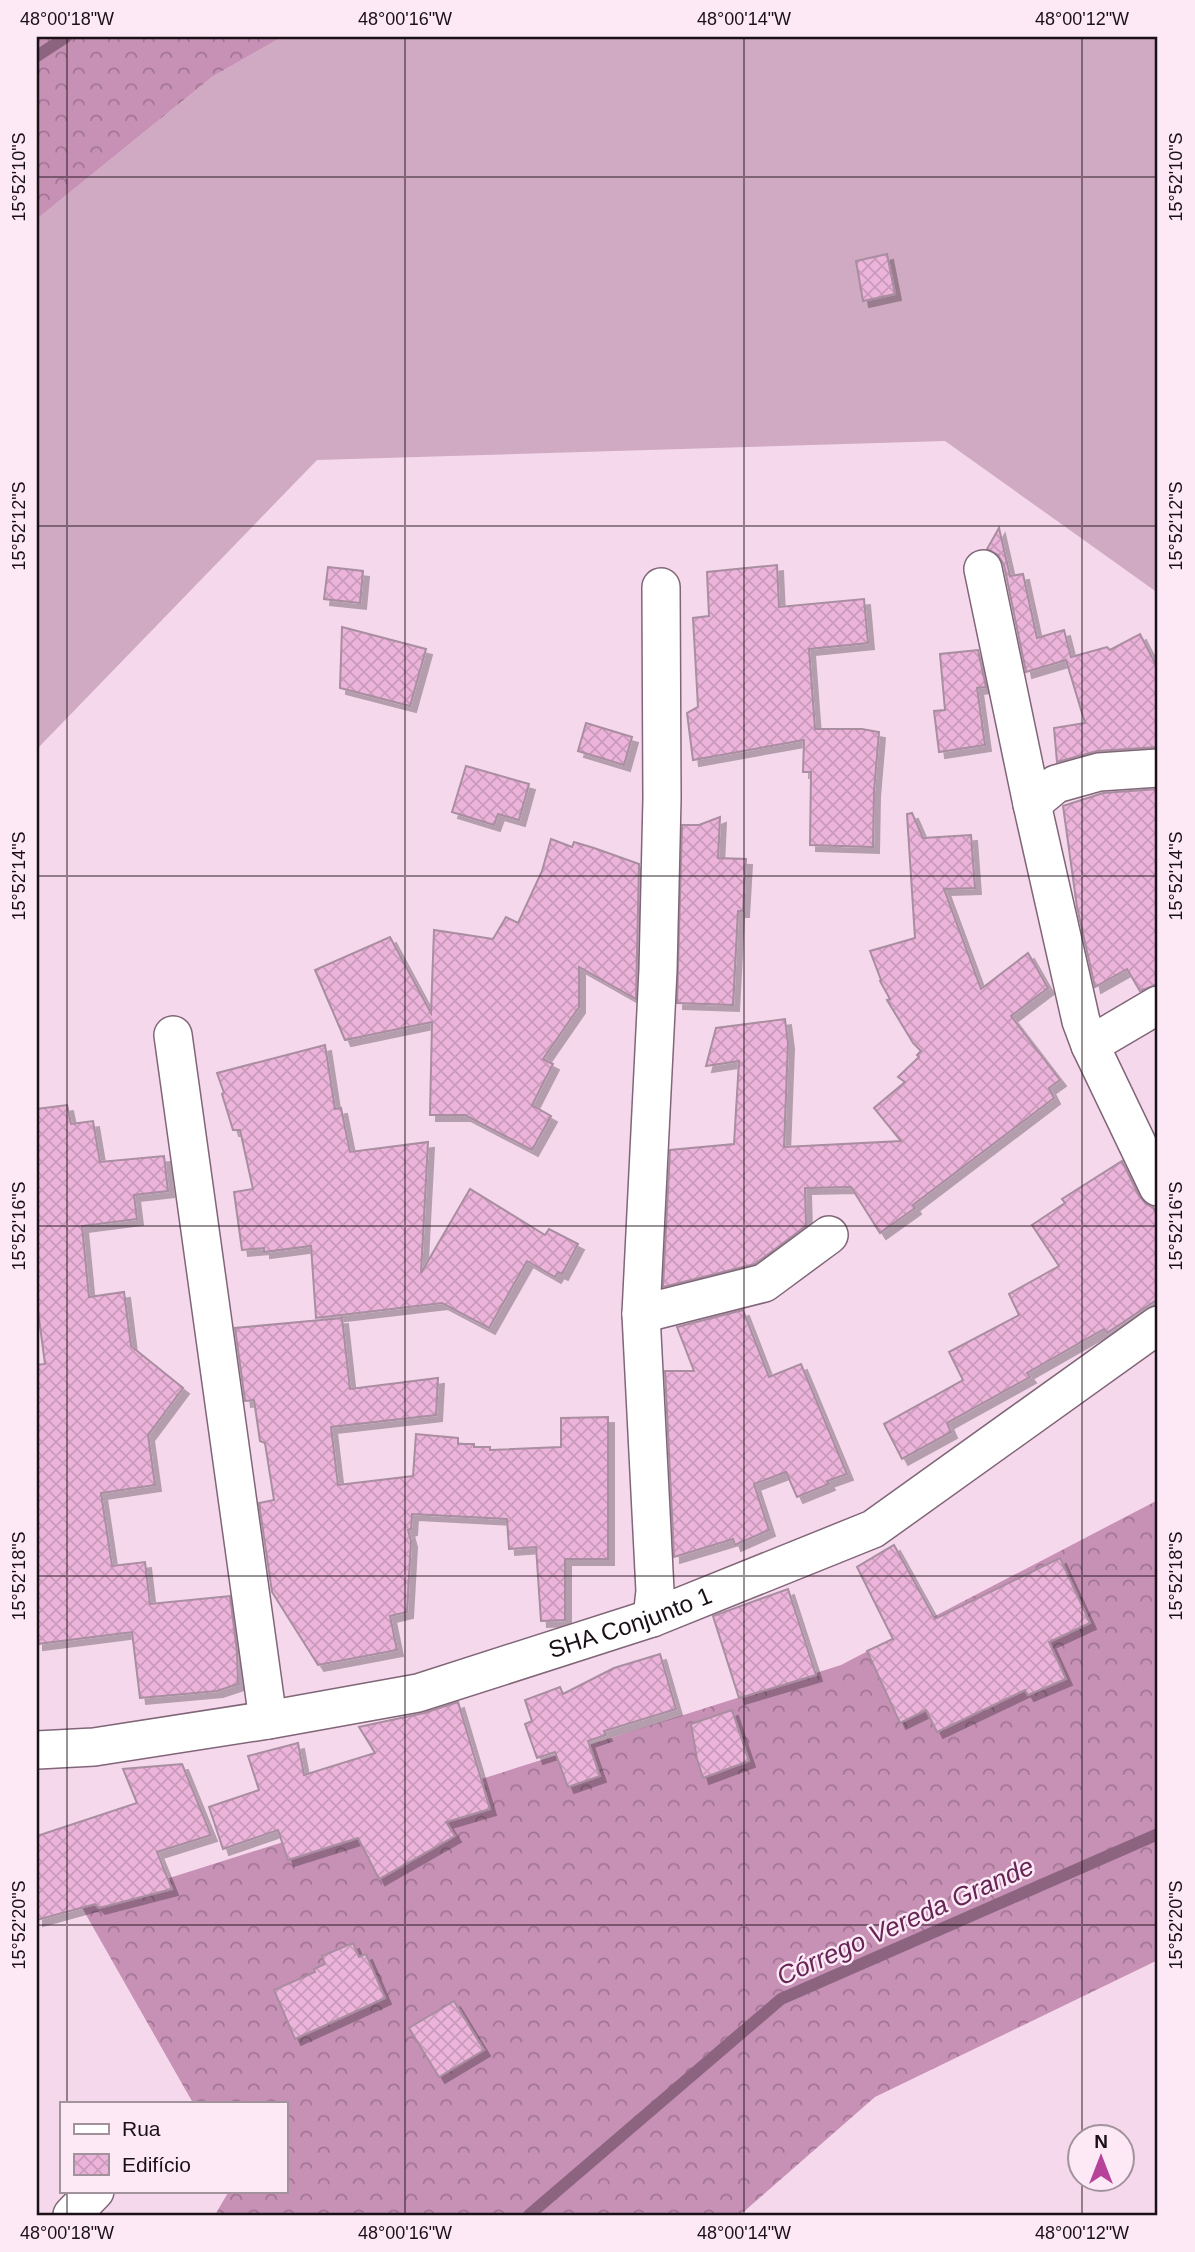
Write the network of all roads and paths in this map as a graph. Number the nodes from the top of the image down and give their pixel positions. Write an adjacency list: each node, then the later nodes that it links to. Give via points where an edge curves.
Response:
1 (983, 569): 4 (street)
2 (661, 587): 10 (street, via 658,970)
3 (1158, 768): 4 (street, via 1099,772 1056,784)
4 (1032, 804): 7 (street)
5 (1158, 1005): 7 (street)
6 (173, 1035): 13 (street)
7 (1090, 1045): 8 (street)
8 (1158, 1187)
9 (829, 1235): 10 (street, via 764,1283)
10 (641, 1314): 12 (street, via 655,1591)
11 (1158, 1325): 12 (street, SHA Conjunto 1, via 873,1528)
12 (652, 1618): 13 (street, SHA Conjunto 1, via 418,1693)
13 (268, 1720): 14 (street, SHA Conjunto 1, via 94,1747)
14 (37, 1750)
15 (94, 2192): 16 (street)
16 (72, 2215)

